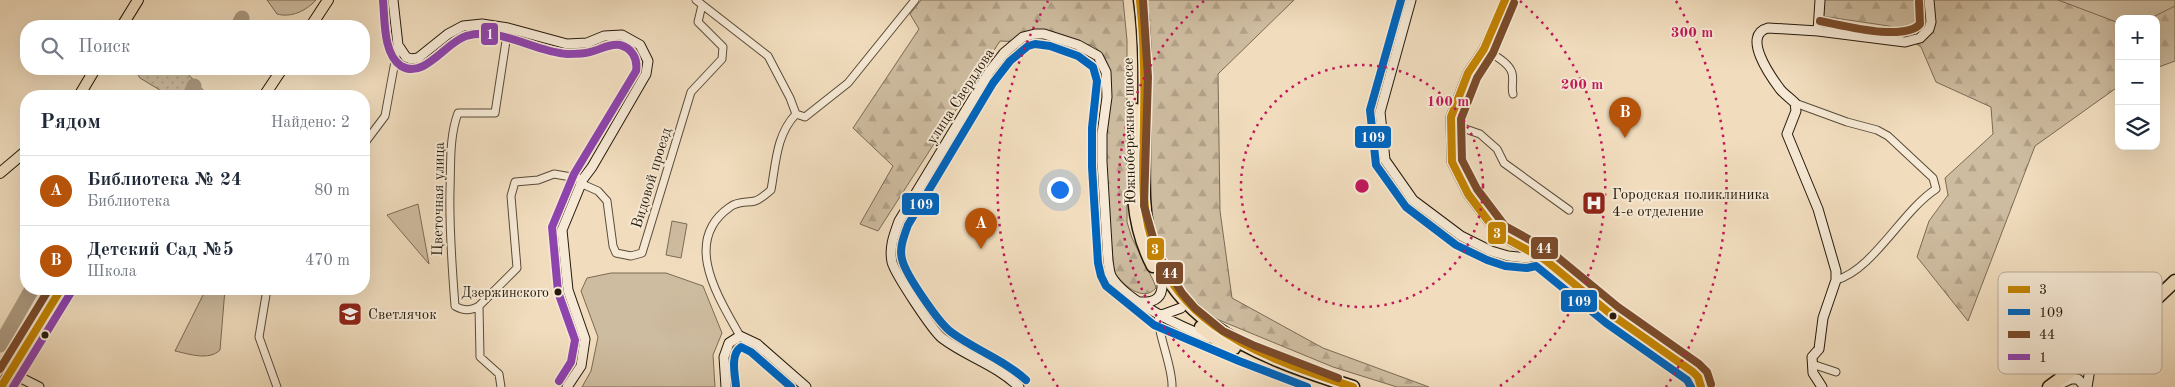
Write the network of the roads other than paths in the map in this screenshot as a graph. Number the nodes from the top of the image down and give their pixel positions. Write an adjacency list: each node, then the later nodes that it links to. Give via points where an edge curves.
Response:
1 (138, 0): 13 (main road)
2 (328, 0): 14 (main road)
3 (393, 0): 17 (main road)
4 (696, 0): 12 (street)
5 (915, 0): 25 (street, via 848,83 805,118)
6 (1133, 0): 35 (highway, Южнобережное шоссе, via 1137,74 1134,207 1145,251)
7 (1140, 0): 43 (highway, Южнобережное шоссе, via 1144,50 1144,200 1149,234)
8 (1411, 0): 32 (main road, via 1380,112 1385,160 1413,200 1461,236 1508,256 1527,258)
9 (1505, 0): 18 (main road)
10 (1820, 0): 16 (main road)
11 (1929, 0): 16 (main road, via 1931,22 1920,38 1905,42)
12 (702, 5): 25 (street, via 768,56); 30 (street, Видовой проезд, via 698,22 724,47 722,59 691,92 642,253 631,256 616,253 607,201)
13 (126, 20)
14 (315, 20)
15 (508, 28): 17 (main road, via 482,24 463,26 418,58 406,56); 30 (main road, via 567,44 622,35 640,44 648,61 646,74); 42 (street, Цветочная улица, via 495,113 458,113 454,122 449,201 455,306 462,310)
16 (1818, 31): 24 (main road, via 1768,28 1761,30 1758,36 1760,59 1781,91)
17 (398, 45): 27 (street, via 385,116)
18 (1484, 49): 23 (street, via 1508,65 1513,74); 26 (main road, via 1468,73)
19 (92, 75): 21 (main road)
20 (278, 75): 22 (main road)
21 (82, 90)
22 (268, 90)
23 (1513, 94)
24 (1795, 102): 33 (main road, via 1796,111 1787,134 1818,209); 33 (street, via 1883,133 1936,183 1936,189 1912,209 1869,258 1848,277)
25 (796, 114): 45 (street, via 786,125 775,156 771,190 754,201 742,201 731,206 710,226 706,241 708,269 723,309)
26 (1451, 124): 31 (street, via 1480,134 1497,150 1504,163); 32 (main road, via 1452,162 1468,194 1498,234)
27 (370, 136)
28 (20, 156): 29 (main road)
29 (0, 173)
30 (581, 181): 42 (street, via 554,174 538,180 515,182 511,196 516,268); 58 (main road, via 562,230 568,290 585,339 581,366)
31 (1569, 210)
32 (1538, 255): 65 (main road, via 1612,315 1693,372)
33 (1836, 280): 47 (main road)
34 (2175, 281): 37 (highway)
35 (1162, 282): 40 (main road, via 1162,294 1157,300); 43 (highway, Южнобережное шоссе)
36 (2175, 292): 41 (highway)
37 (2162, 293)
38 (56, 295): 48 (main road)
39 (266, 295): 56 (street, via 259,337)
40 (1140, 302): 44 (main road, улица Свердлова); 61 (main road, улица Свердлова, via 1114,280 1108,260 1102,162 1107,81 1103,62 1078,45 1044,34 1023,37 1004,52 989,72 899,221 891,243 892,262 900,280 941,338 1007,375)
41 (2162, 304)
42 (479, 306): 57 (street, via 480,357 498,374)
43 (1185, 307): 44 (main road); 46 (highway, Южнобережное шоссе); 64 (highway, Южнобережное шоссе, via 1246,346)
44 (1159, 316): 46 (main road, улица Свердлова); 62 (street, via 1173,376)
45 (740, 336): 59 (main road, via 729,343 724,356); 60 (main road, via 757,344)
46 (1217, 340): 63 (highway, Южнобережное шоссе)
47 (1812, 364): 49 (street); 66 (main road)
48 (10, 372): 54 (main road); 55 (main road)
49 (1836, 372)
50 (2067, 374): 67 (highway)
51 (2077, 374): 53 (highway)
52 (2089, 374): 70 (main road)
53 (2071, 379): 68 (main road); 69 (highway); 70 (main road, via 2078,379)
54 (2, 387)
55 (39, 387)
56 (277, 387)
57 (501, 387)
58 (567, 387)
59 (726, 387)
60 (806, 387)
61 (1019, 387)
62 (1172, 387)
63 (1335, 387)
64 (1353, 387)
65 (1701, 387)
66 (1822, 387)
67 (2049, 387)
68 (2053, 387)
69 (2059, 387)
70 (2086, 387)

